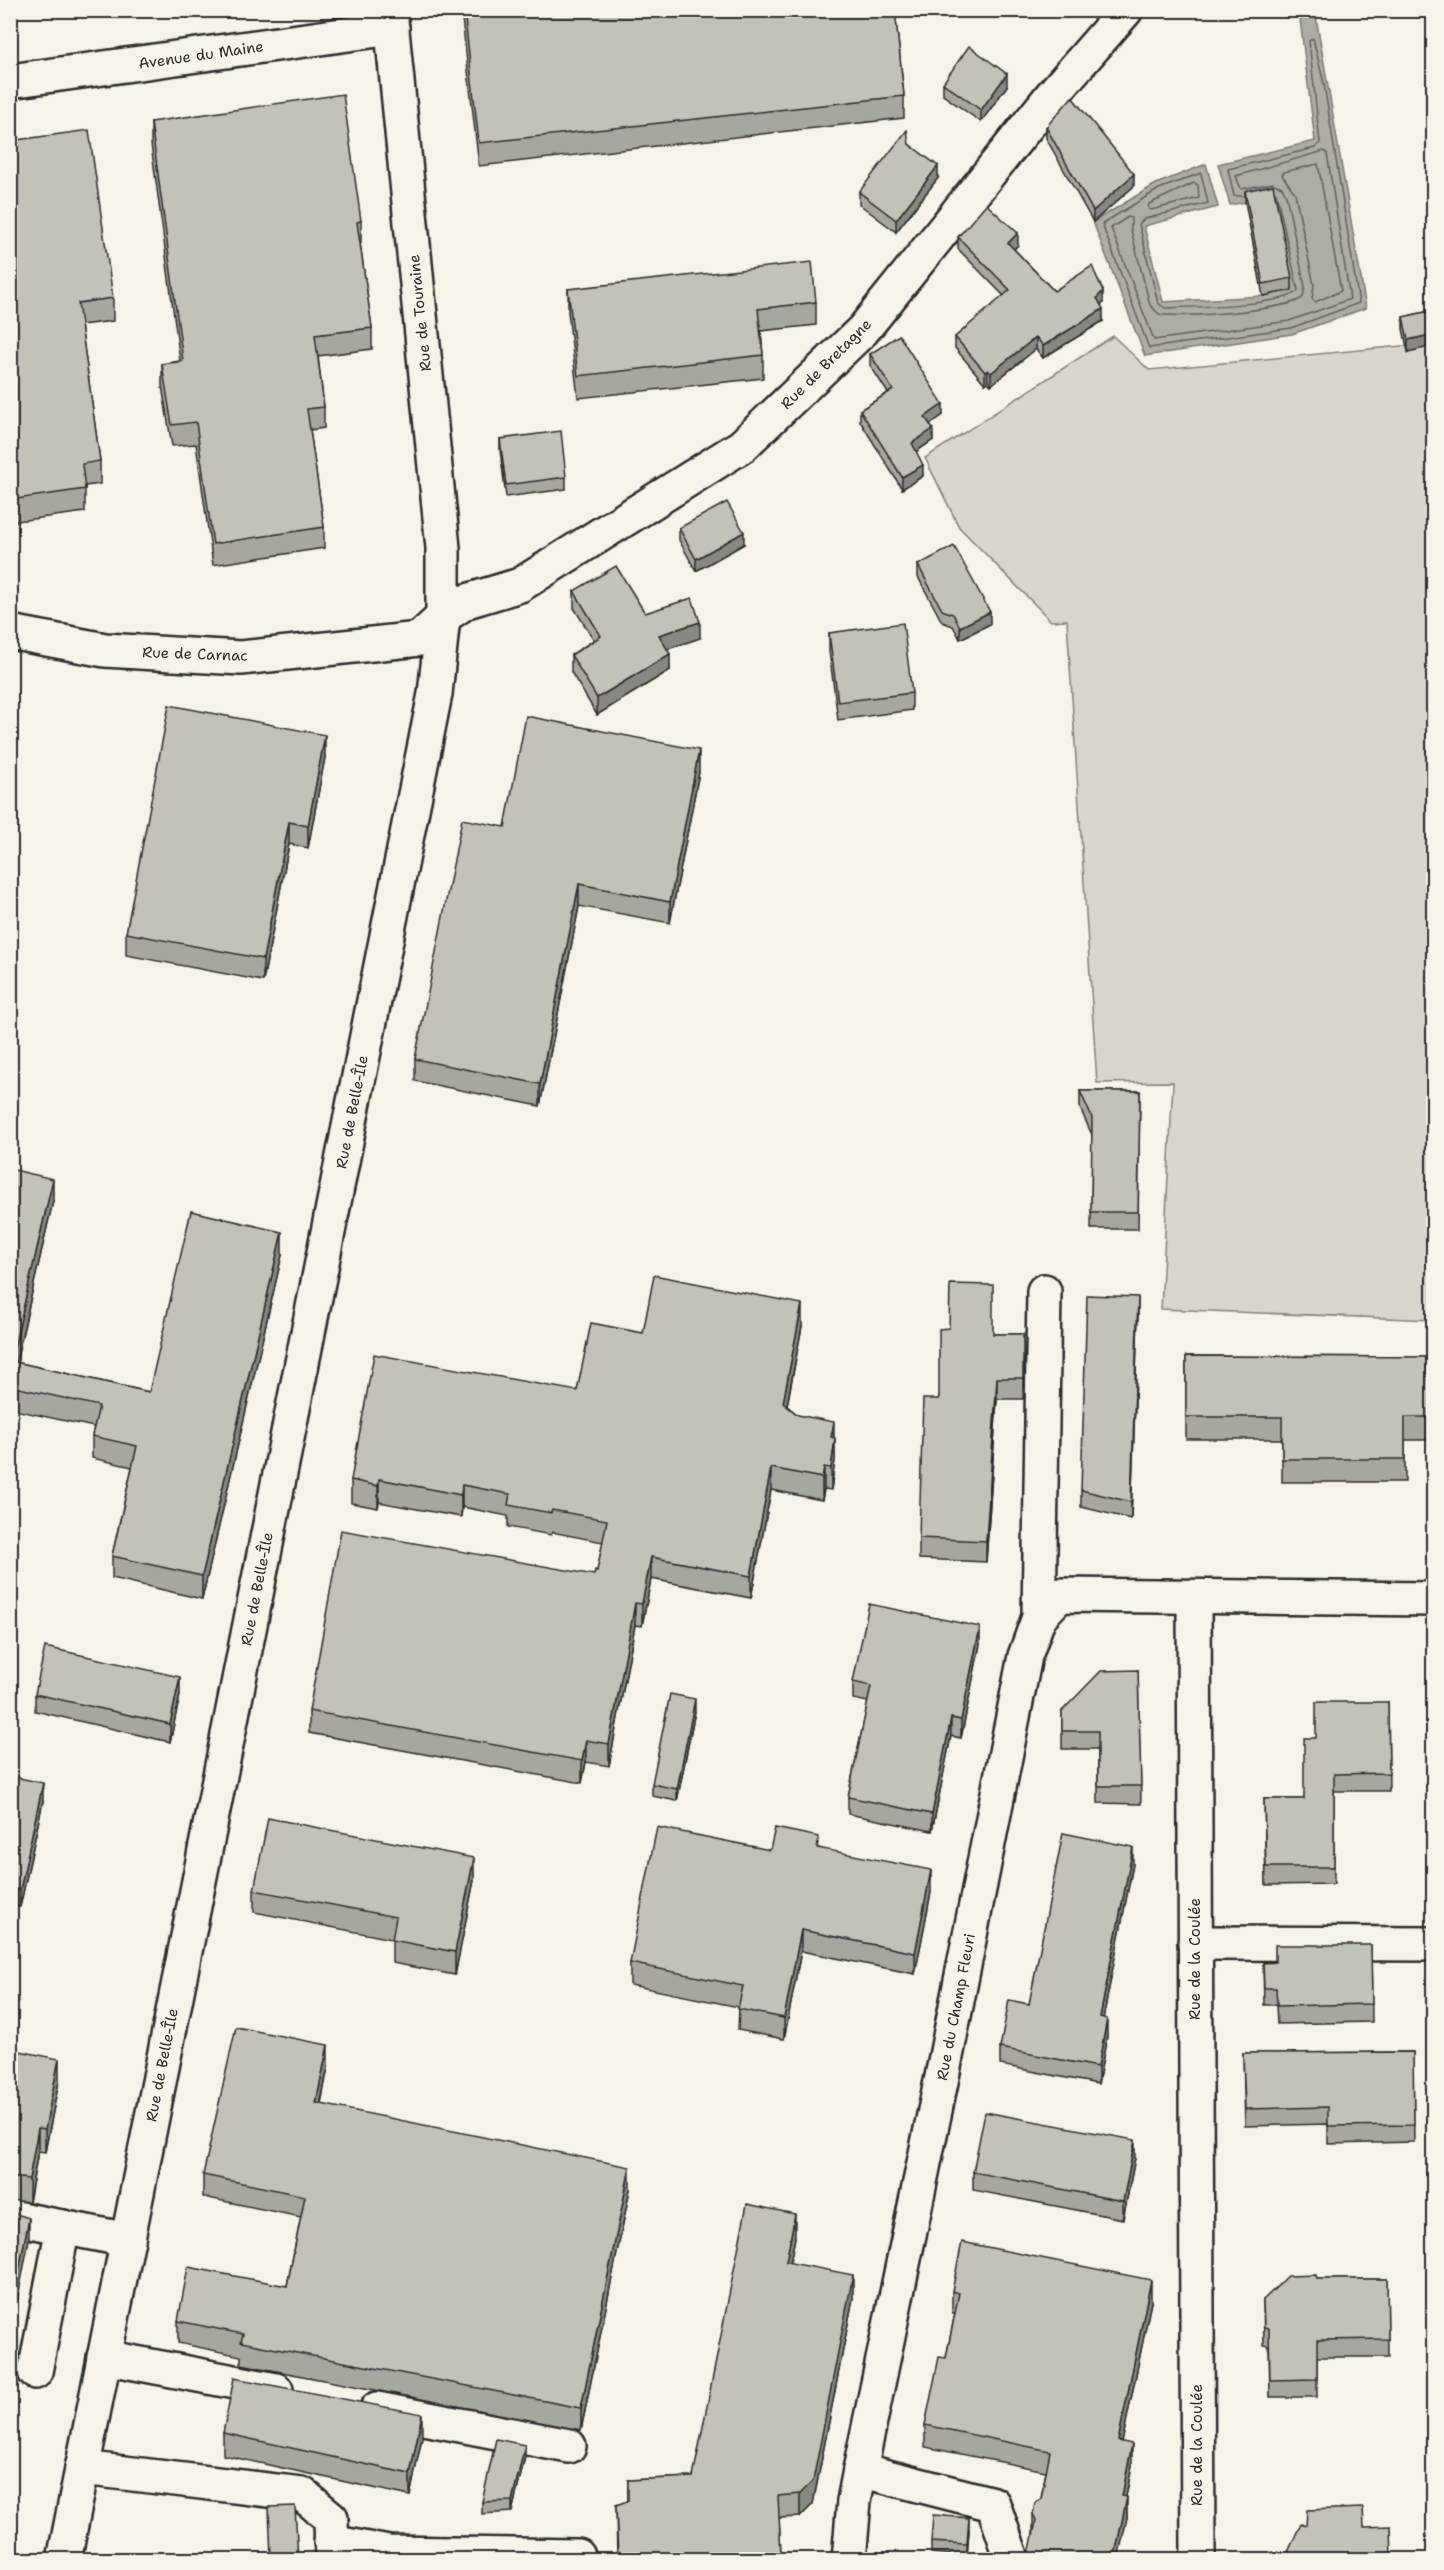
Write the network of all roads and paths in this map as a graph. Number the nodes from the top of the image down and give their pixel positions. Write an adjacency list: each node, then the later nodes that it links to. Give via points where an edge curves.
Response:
1 (1126, 10): 4 (street, Rue de Bretagne, via 1052,95 863,330 742,446 520,585 468,601)
2 (391, 19): 3 (street, Avenue du Maine); 4 (street, Rue de Touraine, via 443,548)
3 (10, 81)
4 (443, 616): 5 (street, Rue de Carnac, via 419,639 241,657 105,650); 14 (street, Rue de Belle-Île, via 435,693)
5 (10, 632)
6 (1044, 1291): 9 (street)
7 (1194, 1597): 8 (street); 9 (street, Rue du Champ Fleuri, via 1060,1595); 10 (street, Rue de la Coulée)
8 (1434, 1599)
9 (1039, 1617): 21 (street, Rue du Champ Fleuri, via 1025,1656)
10 (1195, 1943): 11 (street); 27 (street, Rue de la Coulée)
11 (1434, 1944)
12 (10, 2217): 13 (street)
13 (63, 2227): 14 (street); 16 (street)
14 (128, 2240): 15 (street, Rue de Belle-Île)
15 (104, 2357): 17 (street); 20 (street, Rue de Belle-Île)
16 (34, 2373)
17 (302, 2394)
18 (348, 2403): 19 (street)
19 (569, 2446)
20 (82, 2468): 22 (street, via 302,2494 331,2518); 25 (street, Rue de Belle-Île)
21 (860, 2470): 24 (street, via 993,2504); 26 (street, Rue du Champ Fleuri)
22 (331, 2551): 23 (street)
23 (578, 2556)
24 (1011, 2556)
25 (64, 2559)
26 (849, 2559)
27 (1198, 2559)

